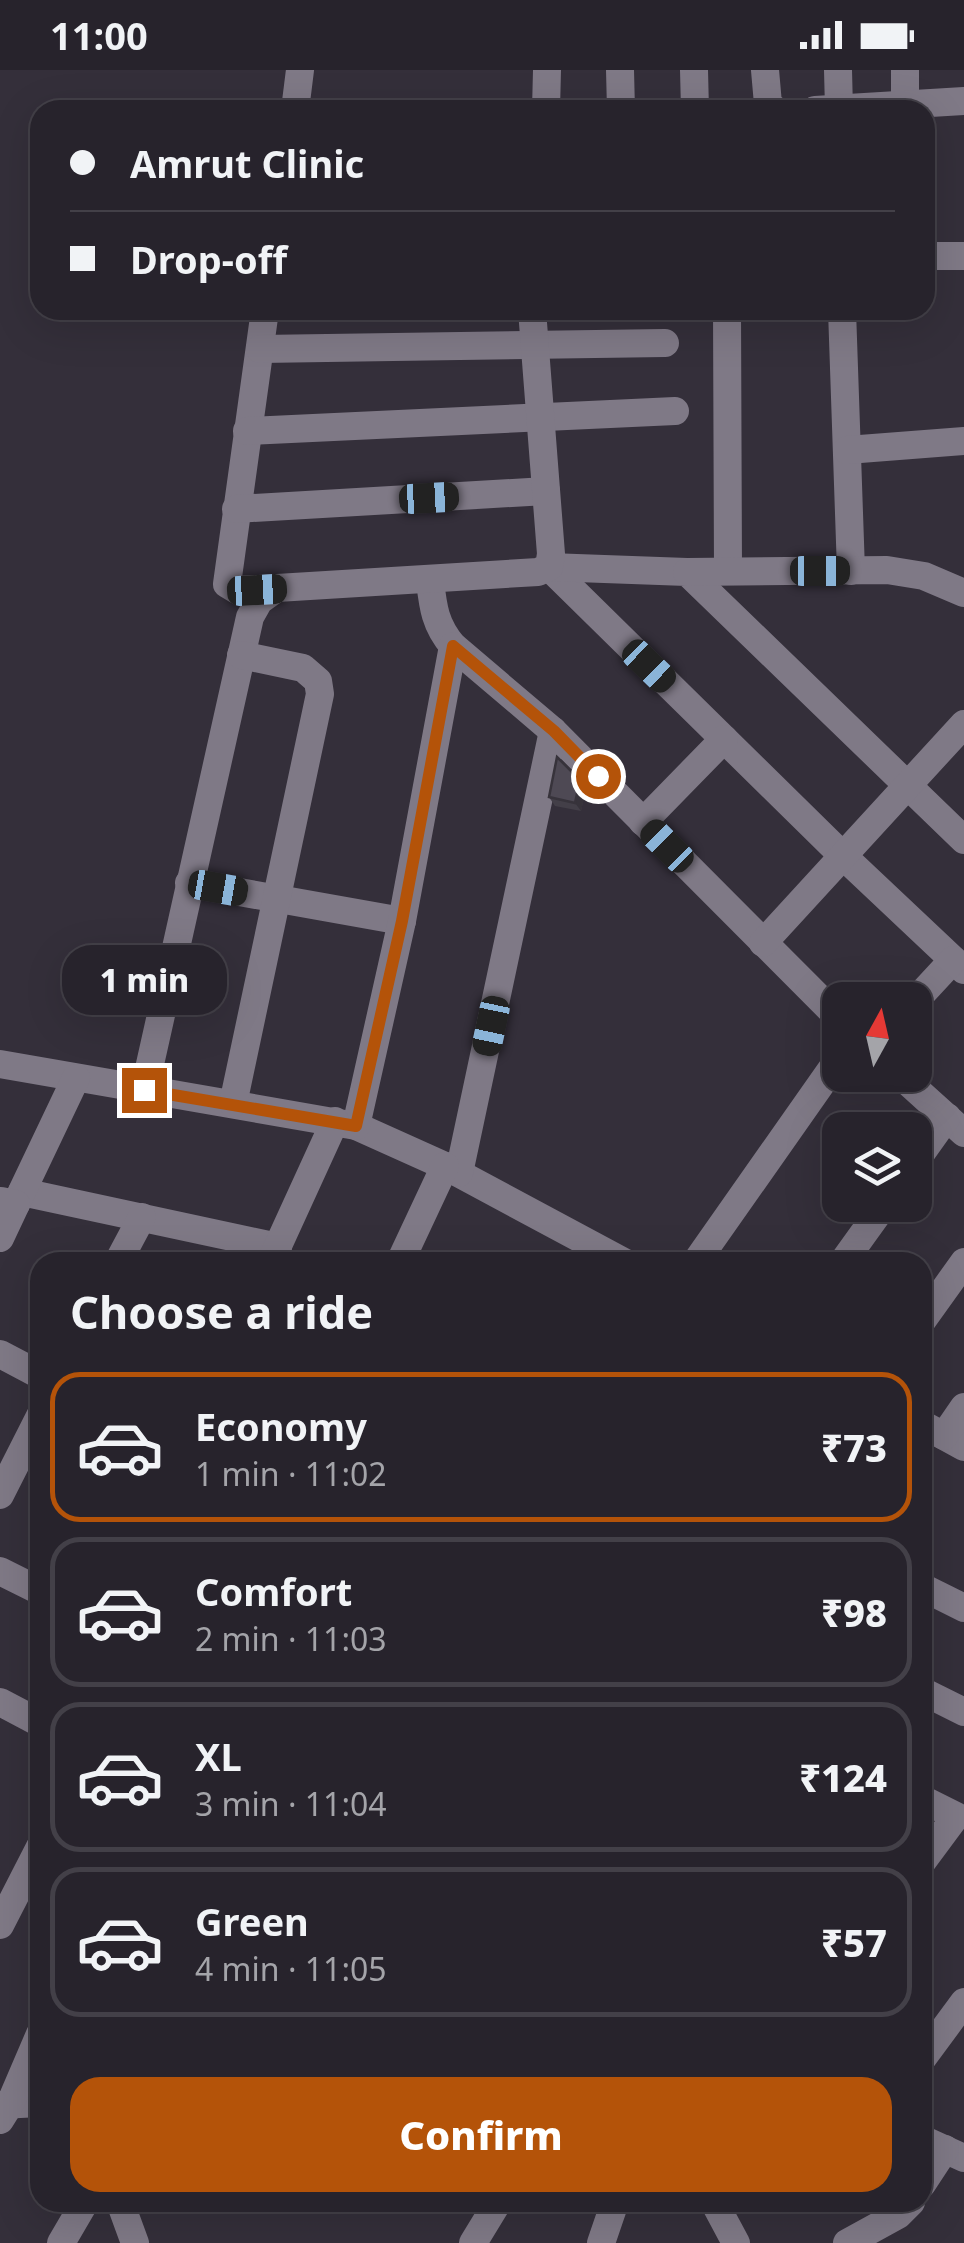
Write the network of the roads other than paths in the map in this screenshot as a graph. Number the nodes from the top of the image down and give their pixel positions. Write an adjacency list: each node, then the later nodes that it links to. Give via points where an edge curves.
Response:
1 (300, 70): 8 (street)
2 (548, 70): 9 (street)
3 (620, 70): 10 (street)
4 (694, 70): 11 (street)
5 (765, 70): 12 (street)
6 (838, 70): 13 (street)
7 (905, 70): 14 (street)
8 (296, 100)
9 (546, 100)
10 (621, 100)
11 (695, 100)
12 (769, 100)
13 (852, 100)
14 (905, 100)
15 (964, 101): 16 (street)
16 (935, 103)
17 (935, 256): 18 (street)
18 (964, 256)
19 (264, 320): 25 (street)
20 (533, 320): 24 (street)
21 (727, 320): 36 (street)
22 (842, 320): 30 (street)
23 (665, 343): 24 (street)
24 (535, 347): 25 (street); 27 (street)
25 (260, 349): 28 (street)
26 (675, 410): 27 (street)
27 (540, 417): 28 (street); 31 (street)
28 (247, 431): 32 (street)
29 (964, 441): 30 (street)
30 (847, 450): 34 (street)
31 (546, 491): 32 (street); 33 (street)
32 (236, 509): 39 (street, via 227,584 237,590)
33 (549, 567): 35 (street); 37 (street); 44 (street)
34 (851, 570): 36 (street); 38 (street, via 906,572)
35 (687, 572): 36 (street); 45 (street)
36 (728, 572)
37 (430, 580): 39 (street); 40 (street, via 434,614)
38 (961, 585)
39 (278, 588): 41 (street, via 250,617)
40 (453, 646): 43 (street); 51 (street)
41 (241, 655): 49 (street); 50 (street, via 303,668 318,680)
42 (964, 724): 45 (street)
43 (554, 731): 46 (street); 65 (street)
44 (724, 740): 46 (street); 48 (street)
45 (906, 785): 47 (street); 48 (street)
46 (644, 822): 52 (street)
47 (964, 840)
48 (842, 856): 52 (street); 53 (street)
49 (189, 883): 50 (street); 59 (street)
50 (276, 898): 51 (street); 61 (street)
51 (402, 921): 62 (street)
52 (762, 943): 55 (street)
53 (959, 965): 54 (street)
54 (932, 987)
55 (822, 1002)
56 (0, 1064): 57 (street)
57 (76, 1078): 59 (street); 66 (street)
58 (822, 1084): 75 (street)
59 (144, 1090): 61 (street)
60 (919, 1092): 63 (street)
61 (233, 1104): 62 (street)
62 (345, 1123): 65 (street); 72 (street)
63 (956, 1125): 64 (street)
64 (932, 1147)
65 (452, 1170): 73 (street); 74 (street)
66 (13, 1199): 67 (street); 69 (street)
67 (142, 1216): 70 (street); 71 (street)
68 (872, 1222): 76 (street)
69 (0, 1238)
70 (123, 1252)
71 (264, 1252)
72 (276, 1252)
73 (406, 1252)
74 (605, 1252)
75 (703, 1252)
76 (851, 1252)
77 (964, 1262): 78 (street)
78 (932, 1307)
79 (0, 1354): 80 (street)
80 (30, 1370)
81 (964, 1407): 83 (street)
82 (30, 1436): 84 (street)
83 (943, 1436)
84 (0, 1495)
85 (0, 1571): 86 (street)
86 (30, 1585)
87 (932, 1592): 88 (street)
88 (964, 1608)
89 (932, 1696): 91 (street)
90 (0, 1702): 92 (street)
91 (964, 1712)
92 (30, 1718)
93 (932, 1802): 94 (street)
94 (960, 1810): 95 (street)
95 (932, 1848)
96 (30, 1866): 97 (street)
97 (0, 1924)
98 (959, 2019): 99 (street)
99 (932, 2048)
100 (30, 2055): 102 (street)
101 (30, 2105): 102 (street)
102 (3, 2110)
103 (80, 2212): 109 (street)
104 (124, 2212): 110 (street)
105 (492, 2212): 111 (street)
106 (612, 2212): 112 (street)
107 (719, 2212): 113 (street)
108 (902, 2212): 114 (street)
109 (61, 2243)
110 (135, 2243)
111 (473, 2243)
112 (602, 2243)
113 (736, 2243)
114 (846, 2243)

